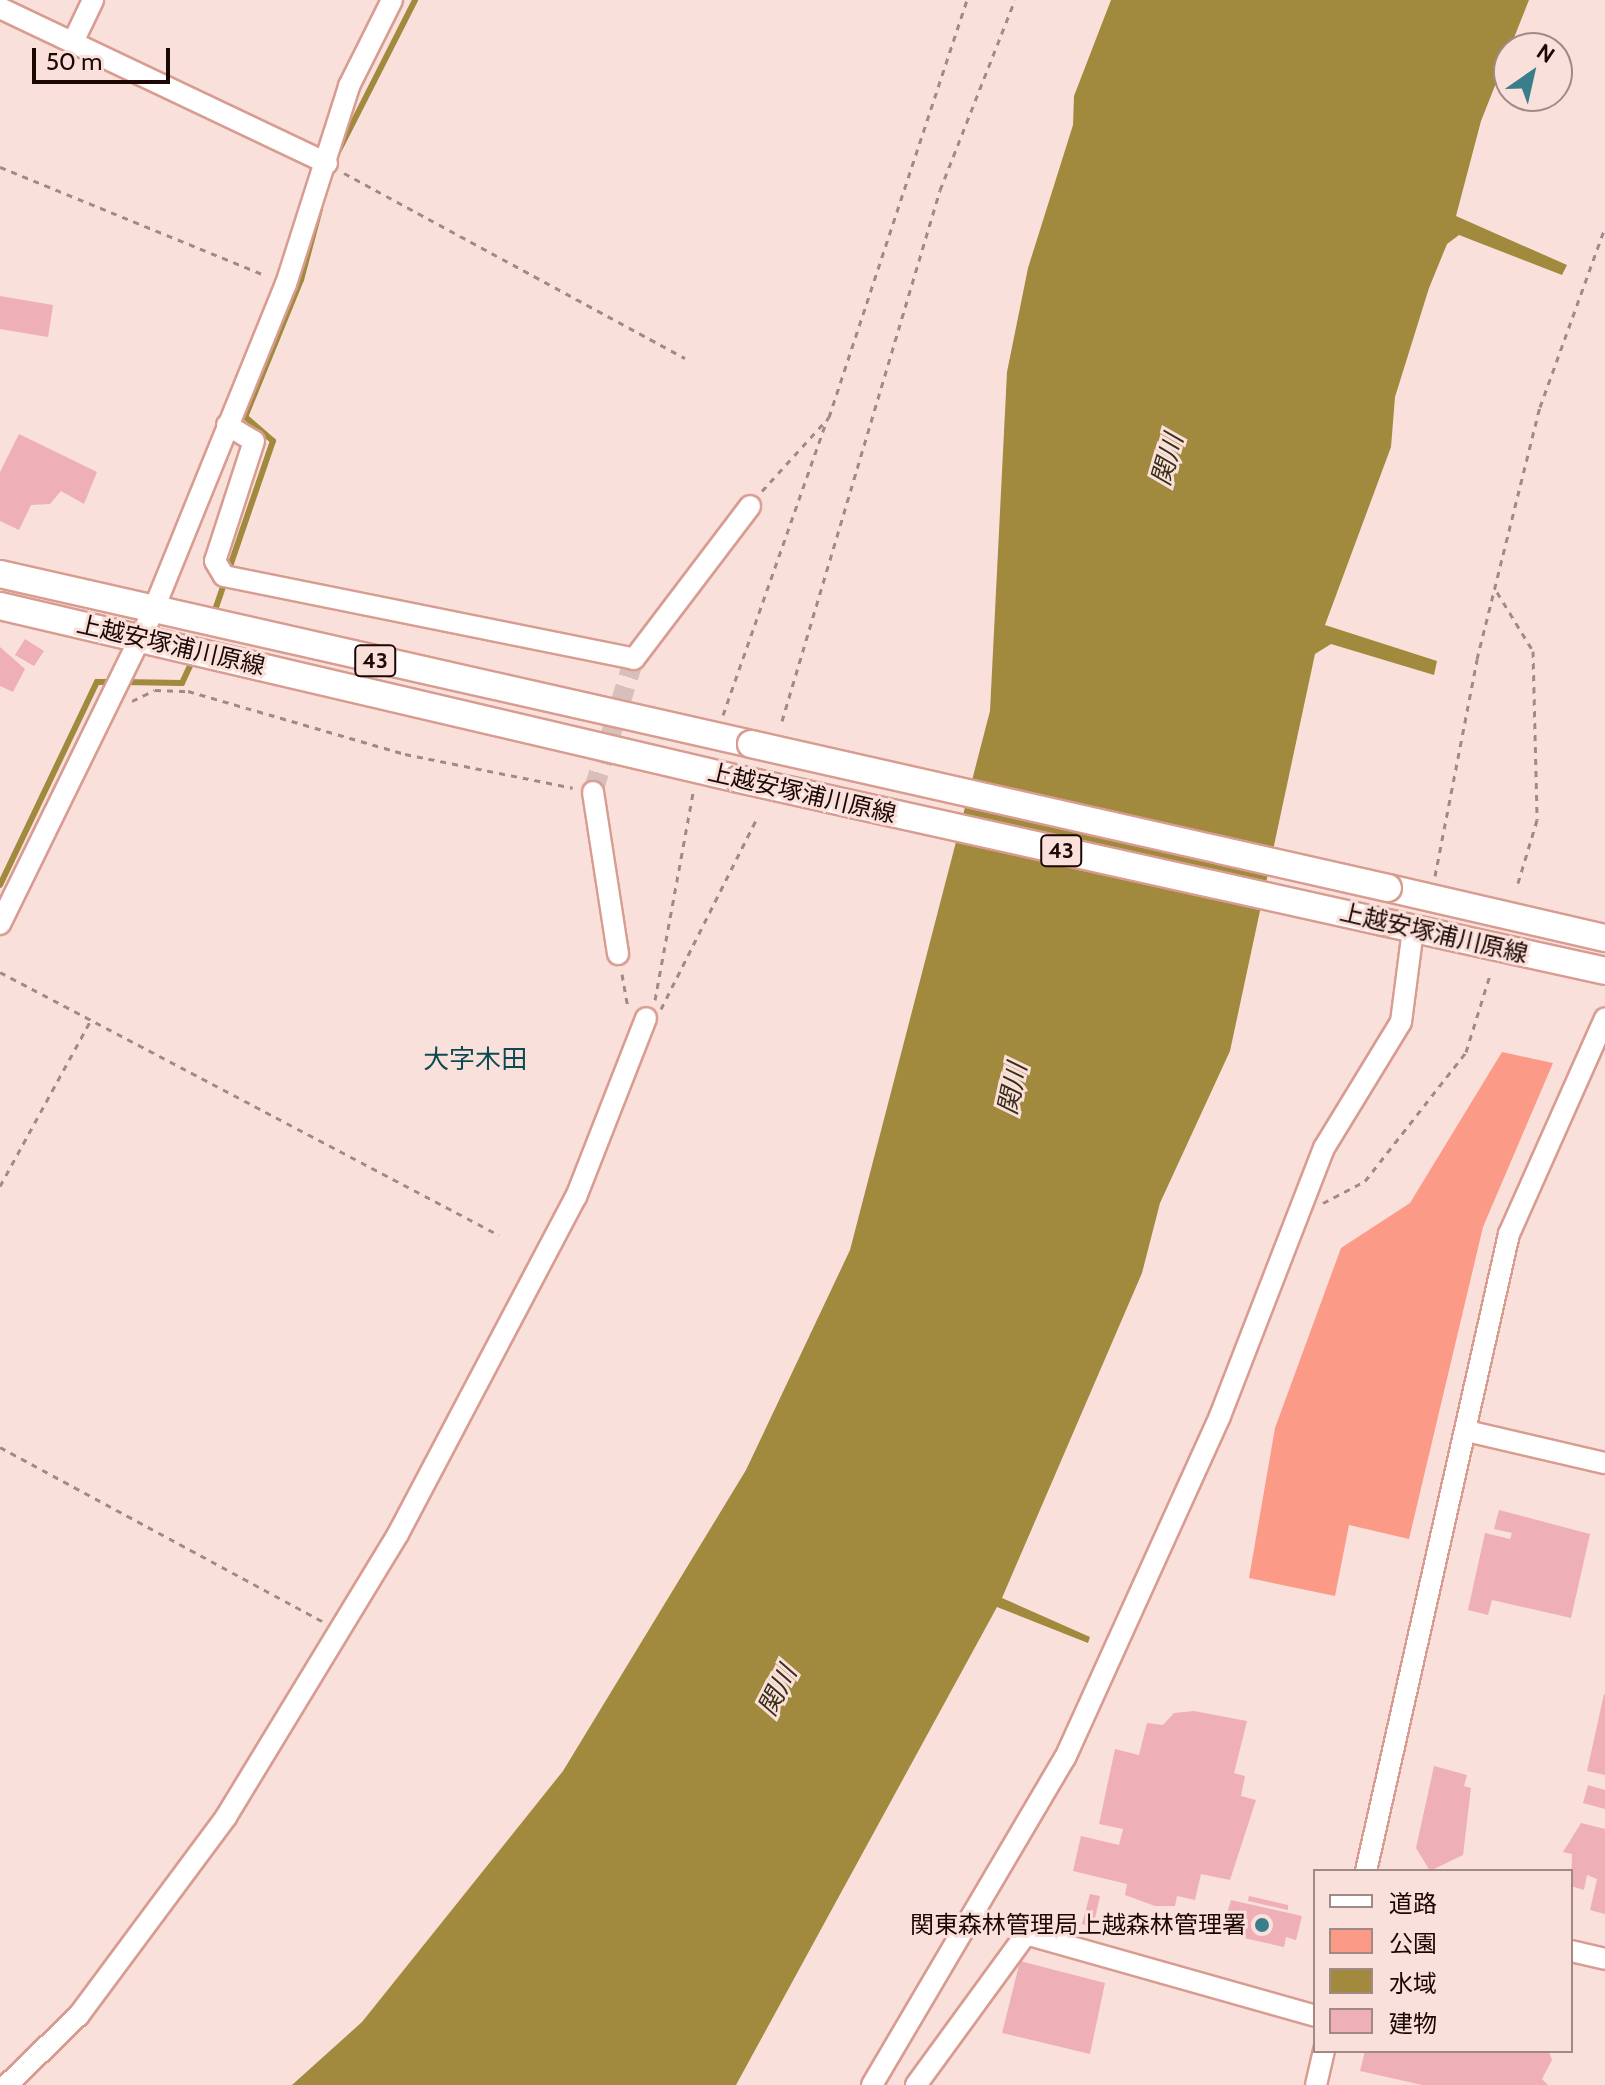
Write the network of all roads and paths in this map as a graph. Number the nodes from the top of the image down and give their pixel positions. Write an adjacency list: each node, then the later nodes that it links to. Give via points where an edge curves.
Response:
1 (93, 0): 6 (street)
2 (392, 0): 7 (street, via 349,86)
3 (967, 0): 12 (path)
4 (1015, 0): 21 (path, via 940,190)
5 (0, 8): 6 (street)
6 (73, 42): 7 (street)
7 (327, 163): 10 (street); 11 (path)
8 (0, 167): 10 (path)
9 (1605, 227): 16 (path, via 1540,407)
10 (286, 284): 13 (street)
11 (685, 358)
12 (829, 417): 14 (path); 22 (path)
13 (227, 425): 14 (street, via 254,441 215,561 224,576 634,659); 18 (street)
14 (750, 506)
15 (0, 574): 18 (main road, 上越安塚浦川原線 / 43)
16 (1495, 590): 26 (path, via 1533,651 1537,820); 27 (path)
17 (0, 606): 19 (main road, 上越安塚浦川原線 / 43)
18 (153, 611): 19 (street); 22 (main road, 上越安塚浦川原線 / 43)
19 (141, 637): 23 (main road, 上越安塚浦川原線 / 43); 28 (street)
20 (127, 704): 24 (path, via 155,690 188,691 405,754)
21 (782, 721)
22 (714, 736): 27 (main road, 上越安塚浦川原線 / 43, bridge)
23 (697, 769): 25 (path, via 661,991 651,1007 658,1013 724,896); 29 (main road, 上越安塚浦川原線 / 43, bridge)
24 (593, 792): 31 (street)
25 (758, 816)
26 (1518, 883)
27 (1429, 897): 30 (main road, 上越安塚浦川原線 / 43)
28 (0, 924)
29 (1413, 929): 32 (main road, 上越安塚浦川原線 / 43); 39 (street, via 1401,1022 1324,1148)
30 (1605, 938)
31 (618, 954): 37 (path, via 631,1025)
32 (1605, 971)
33 (0, 972): 36 (path)
34 (1490, 975): 39 (path, via 1466,1052 1374,1169)
35 (1605, 1018): 41 (street, via 1509,1234)
36 (91, 1020): 38 (path); 40 (path)
37 (643, 1025): 50 (street, via 576,1197 398,1534 226,1817 79,2015)
38 (0, 1186)
39 (1298, 1216): 51 (street, via 1220,1416 1065,1758)
40 (499, 1235)
41 (1467, 1431): 43 (street); 45 (street)
42 (0, 1447): 44 (path)
43 (1605, 1463)
44 (322, 1623)
45 (1366, 1869)
46 (1573, 1951): 47 (street)
47 (1605, 1959)
48 (1313, 2015): 52 (street, via 1026,1934)
49 (1324, 2053): 53 (street)
50 (7, 2085)
51 (872, 2085)
52 (916, 2085)
53 (1316, 2085)

